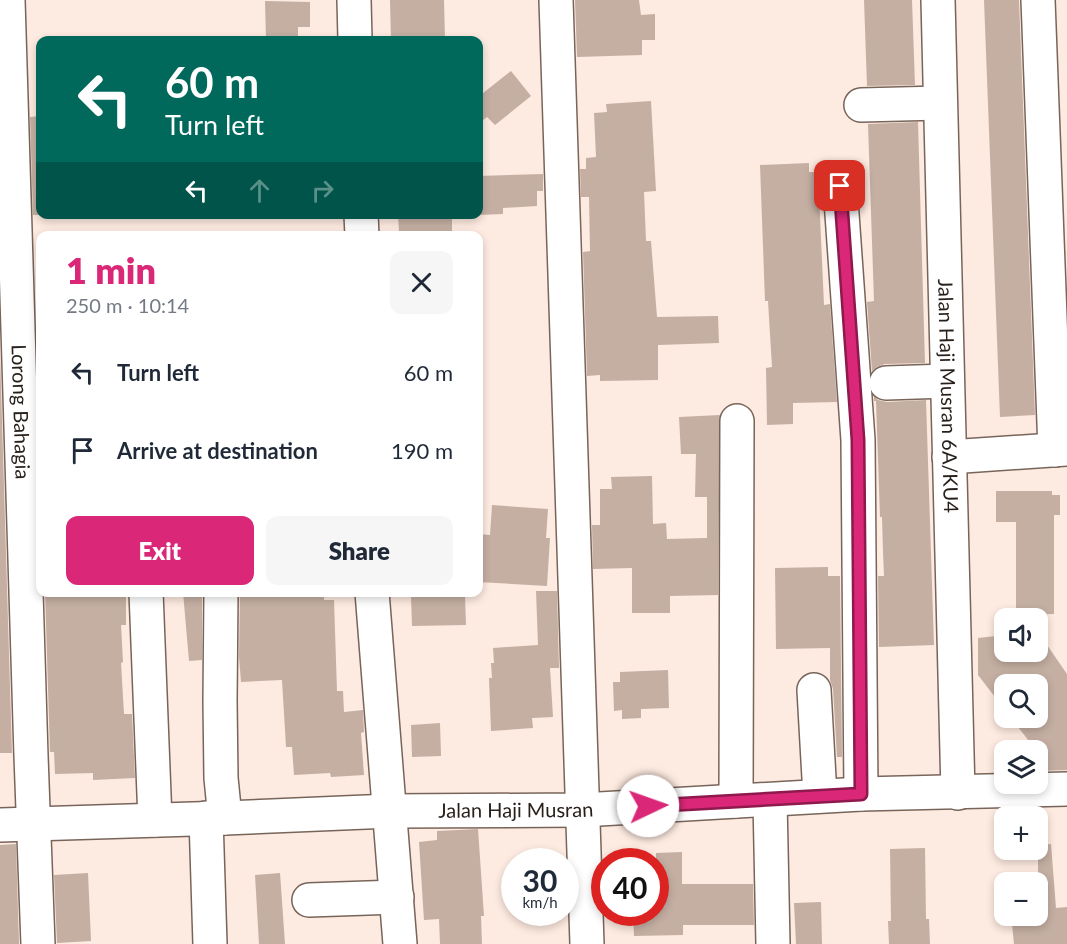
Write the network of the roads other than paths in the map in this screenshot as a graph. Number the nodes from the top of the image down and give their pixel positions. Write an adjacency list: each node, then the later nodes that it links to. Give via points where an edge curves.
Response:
1 (8, 0): 29 (street, Lorong Bahagia)
2 (354, 0): 6 (street)
3 (556, 0): 26 (street)
4 (938, 0): 7 (street, Jalan Haji Musran 6A/KU4)
5 (1038, 0): 13 (street)
6 (355, 36)
7 (940, 103): 8 (street); 10 (street, Jalan Haji Musran 6A/KU4)
8 (861, 105)
9 (840, 186): 21 (street, via 858,440)
10 (947, 381): 11 (street); 14 (street, Jalan Haji Musran 6A/KU4)
11 (886, 384)
12 (737, 421): 24 (street)
13 (1061, 450): 14 (street)
14 (949, 457): 20 (street, Jalan Haji Musran 6A/KU4)
15 (146, 597): 28 (street)
16 (221, 597): 25 (street)
17 (372, 597): 27 (street)
18 (814, 690): 22 (street)
19 (1067, 789): 20 (street, Jalan Haji Musran)
20 (958, 793): 21 (street, Jalan Haji Musran)
21 (861, 794): 22 (street, Jalan Haji Musran)
22 (820, 796): 23 (street, Jalan Haji Musran)
23 (770, 800): 24 (street, Jalan Haji Musran); 37 (street)
24 (736, 801): 26 (street, Jalan Haji Musran)
25 (218, 805): 27 (street, Jalan Haji Musran); 28 (street, Jalan Haji Musran); 35 (street)
26 (582, 810): 27 (street, Jalan Haji Musran); 36 (street)
27 (390, 811): 31 (street)
28 (155, 820): 29 (street, Jalan Haji Musran)
29 (33, 823): 30 (street, Jalan Haji Musran); 34 (street, Lorong Bahagia)
30 (0, 825)
31 (397, 897): 32 (street); 33 (street)
32 (309, 900)
33 (407, 942)
34 (38, 944)
35 (210, 944)
36 (587, 944)
37 (773, 944)

